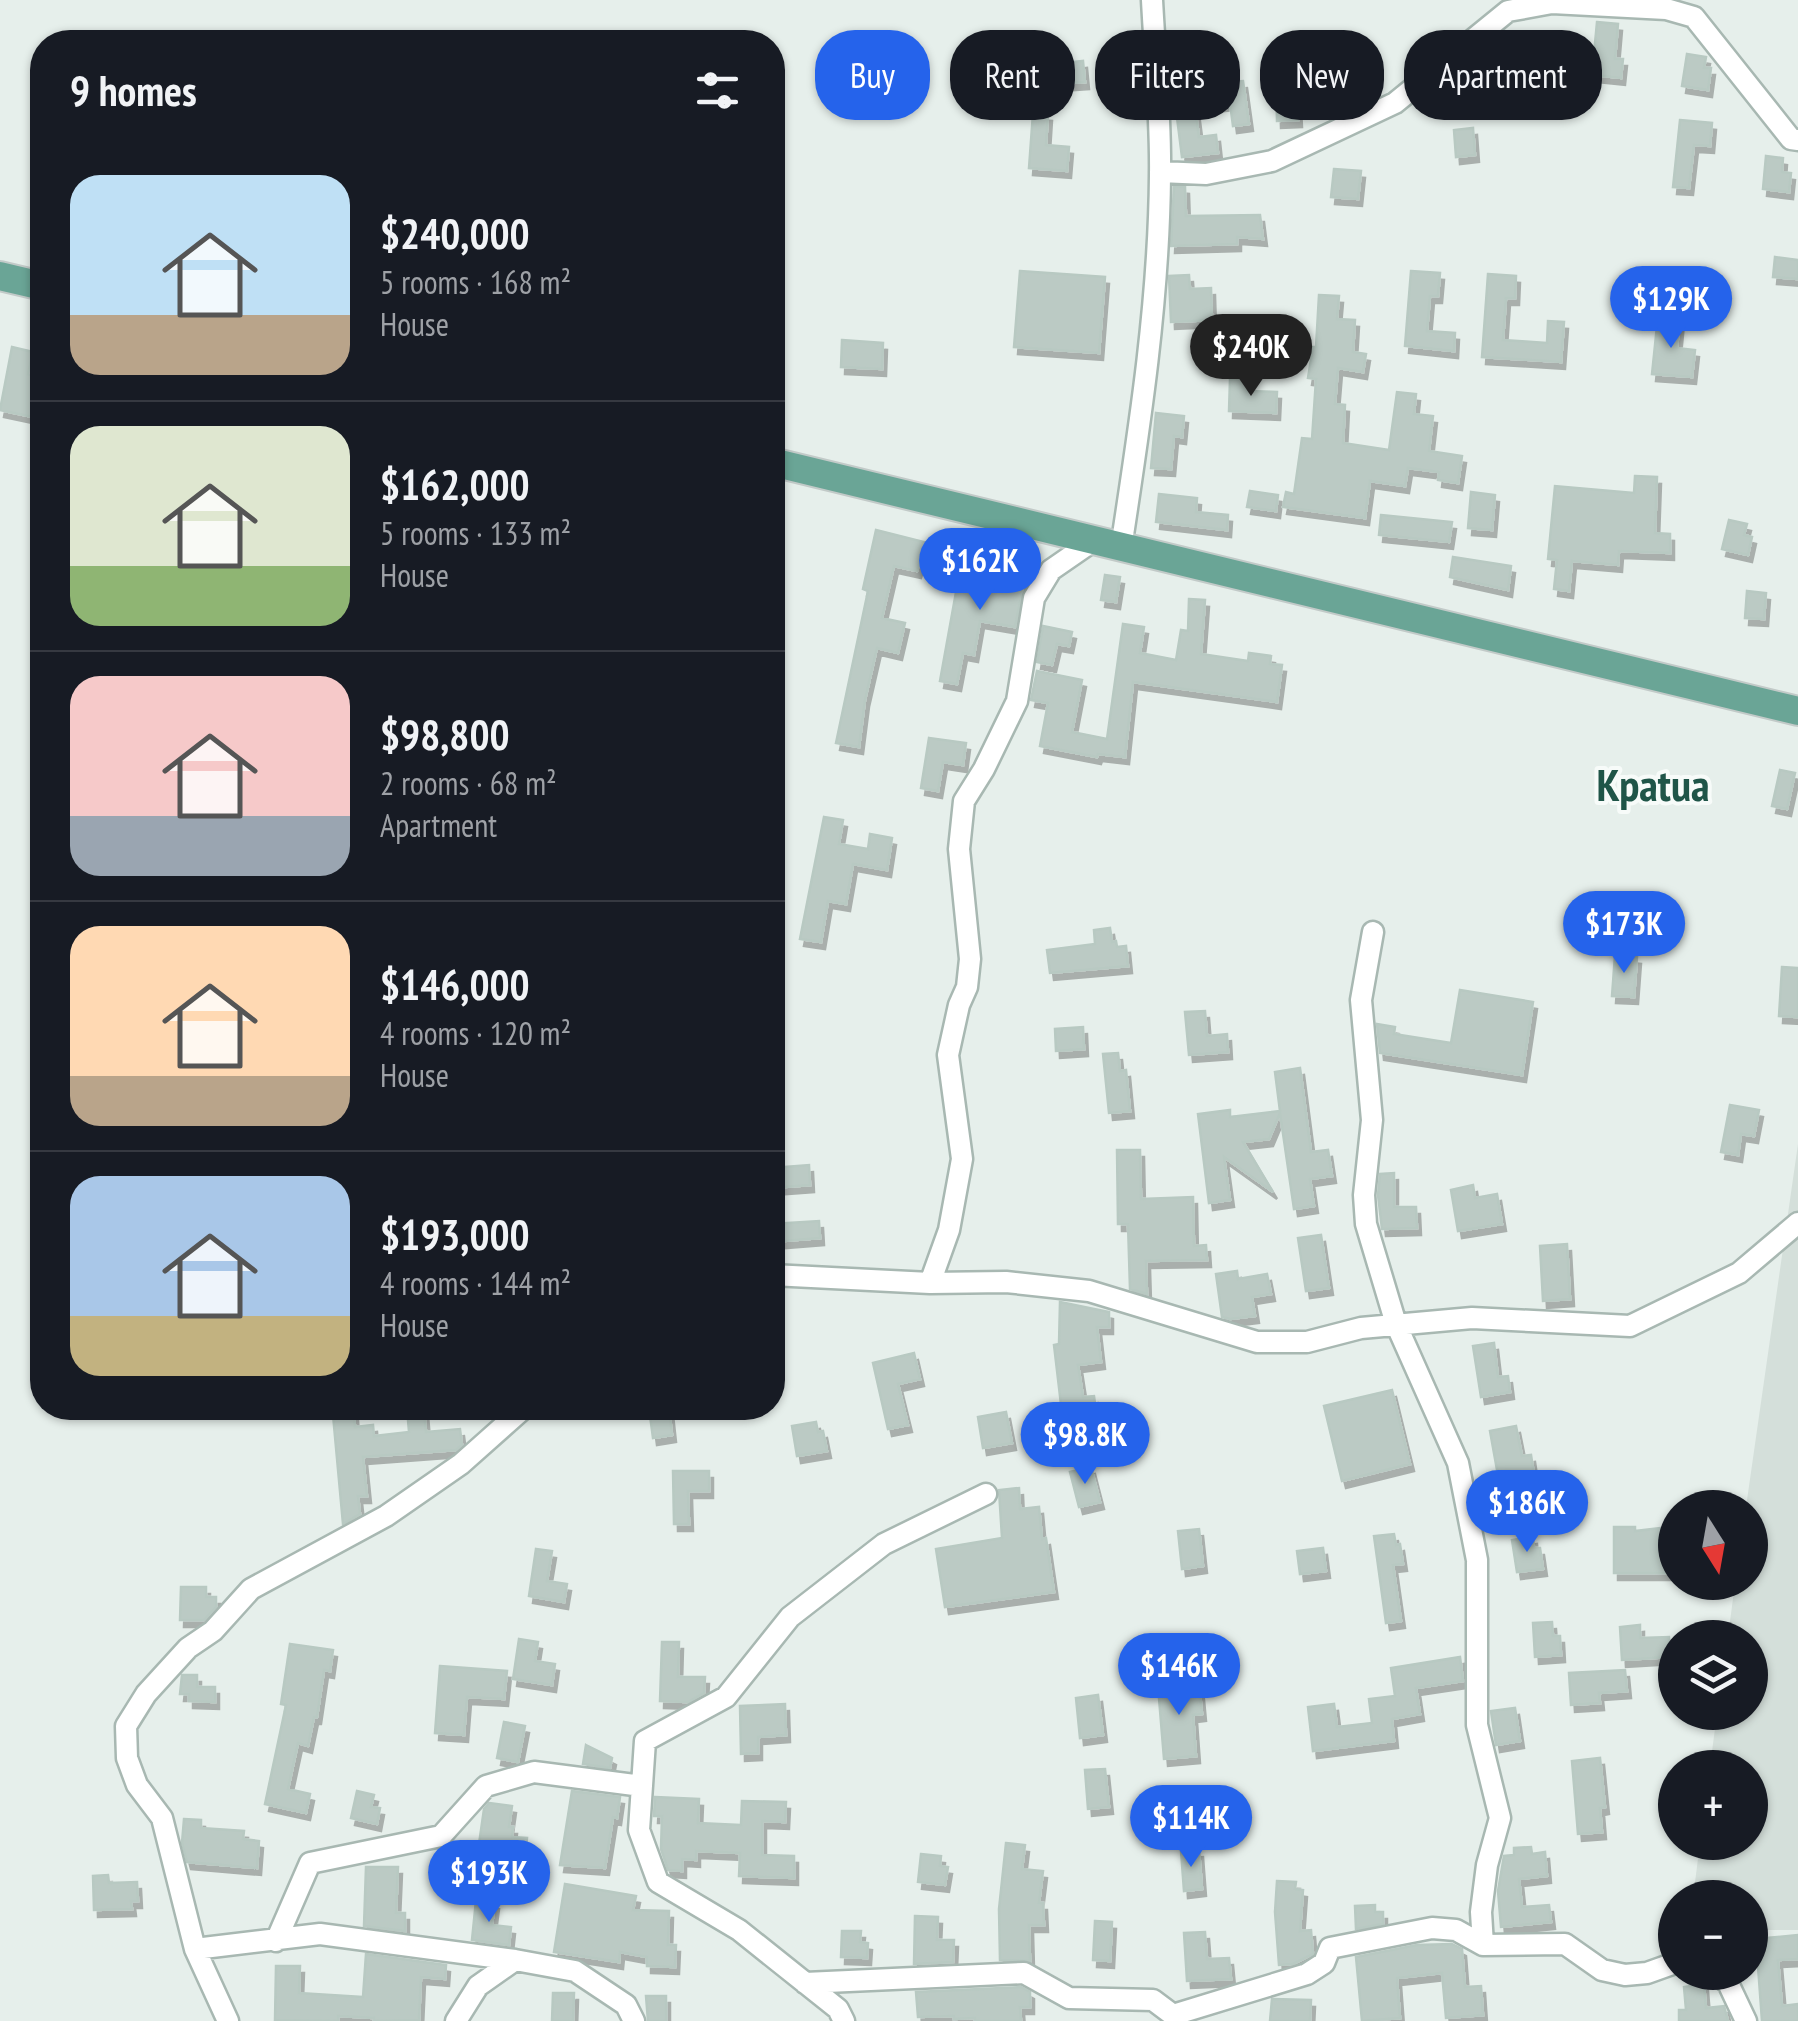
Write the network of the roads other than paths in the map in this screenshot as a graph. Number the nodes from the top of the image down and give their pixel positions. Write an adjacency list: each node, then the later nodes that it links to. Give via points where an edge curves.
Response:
1 (1152, 0): 3 (street)
2 (1798, 140): 3 (street, via 1790,139 1694,17 1666,9 1552,3 1508,10 1395,103 1272,161 1206,174)
3 (1160, 172): 8 (street, via 1148,372)
4 (0, 276): 5 (main road)
5 (30, 283)
6 (785, 465): 7 (main road)
7 (1093, 541): 8 (main road); 13 (street, via 1051,570 1034,598 1017,701 964,801 959,849 970,959 948,1055 962,1159 949,1230)
8 (1121, 548): 9 (main road)
9 (1798, 711)
10 (1373, 932): 14 (street, via 1361,1000 1372,1120 1364,1195 1366,1224)
11 (1798, 1223): 14 (street, via 1739,1273 1630,1326 1472,1318)
12 (785, 1276): 13 (street)
13 (930, 1283): 14 (street, via 1088,1291 1257,1342 1307,1342)
14 (1396, 1324): 19 (street, via 1458,1463 1477,1560 1477,1725 1500,1818 1480,1912)
15 (510, 1420): 20 (street, via 386,1516 251,1589 146,1694 126,1726 126,1758 162,1818)
16 (986, 1494): 17 (street, via 884,1544 790,1617 726,1697 645,1741)
17 (642, 1786): 18 (street, via 534,1772 486,1786 442,1836 310,1863); 23 (street, via 639,1830 658,1882 738,1930)
18 (276, 1941): 20 (street); 21 (street, via 320,1934)
19 (1483, 1945): 22 (street, via 1564,1944 1602,1970 1625,1975); 23 (street, via 1456,1930 1432,1928 1352,1943 1330,1948 1324,1964 1307,1974 1174,2015 1154,2000 1069,1998 1024,1973)
20 (195, 1949): 25 (street)
21 (515, 1960): 26 (street, via 478,1986); 27 (street, via 575,1971 626,2004)
22 (1658, 1969)
23 (805, 1983): 28 (street)
24 (1731, 1990): 29 (street)
25 (228, 2021)
26 (456, 2021)
27 (634, 2021)
28 (844, 2021)
29 (1746, 2021)

